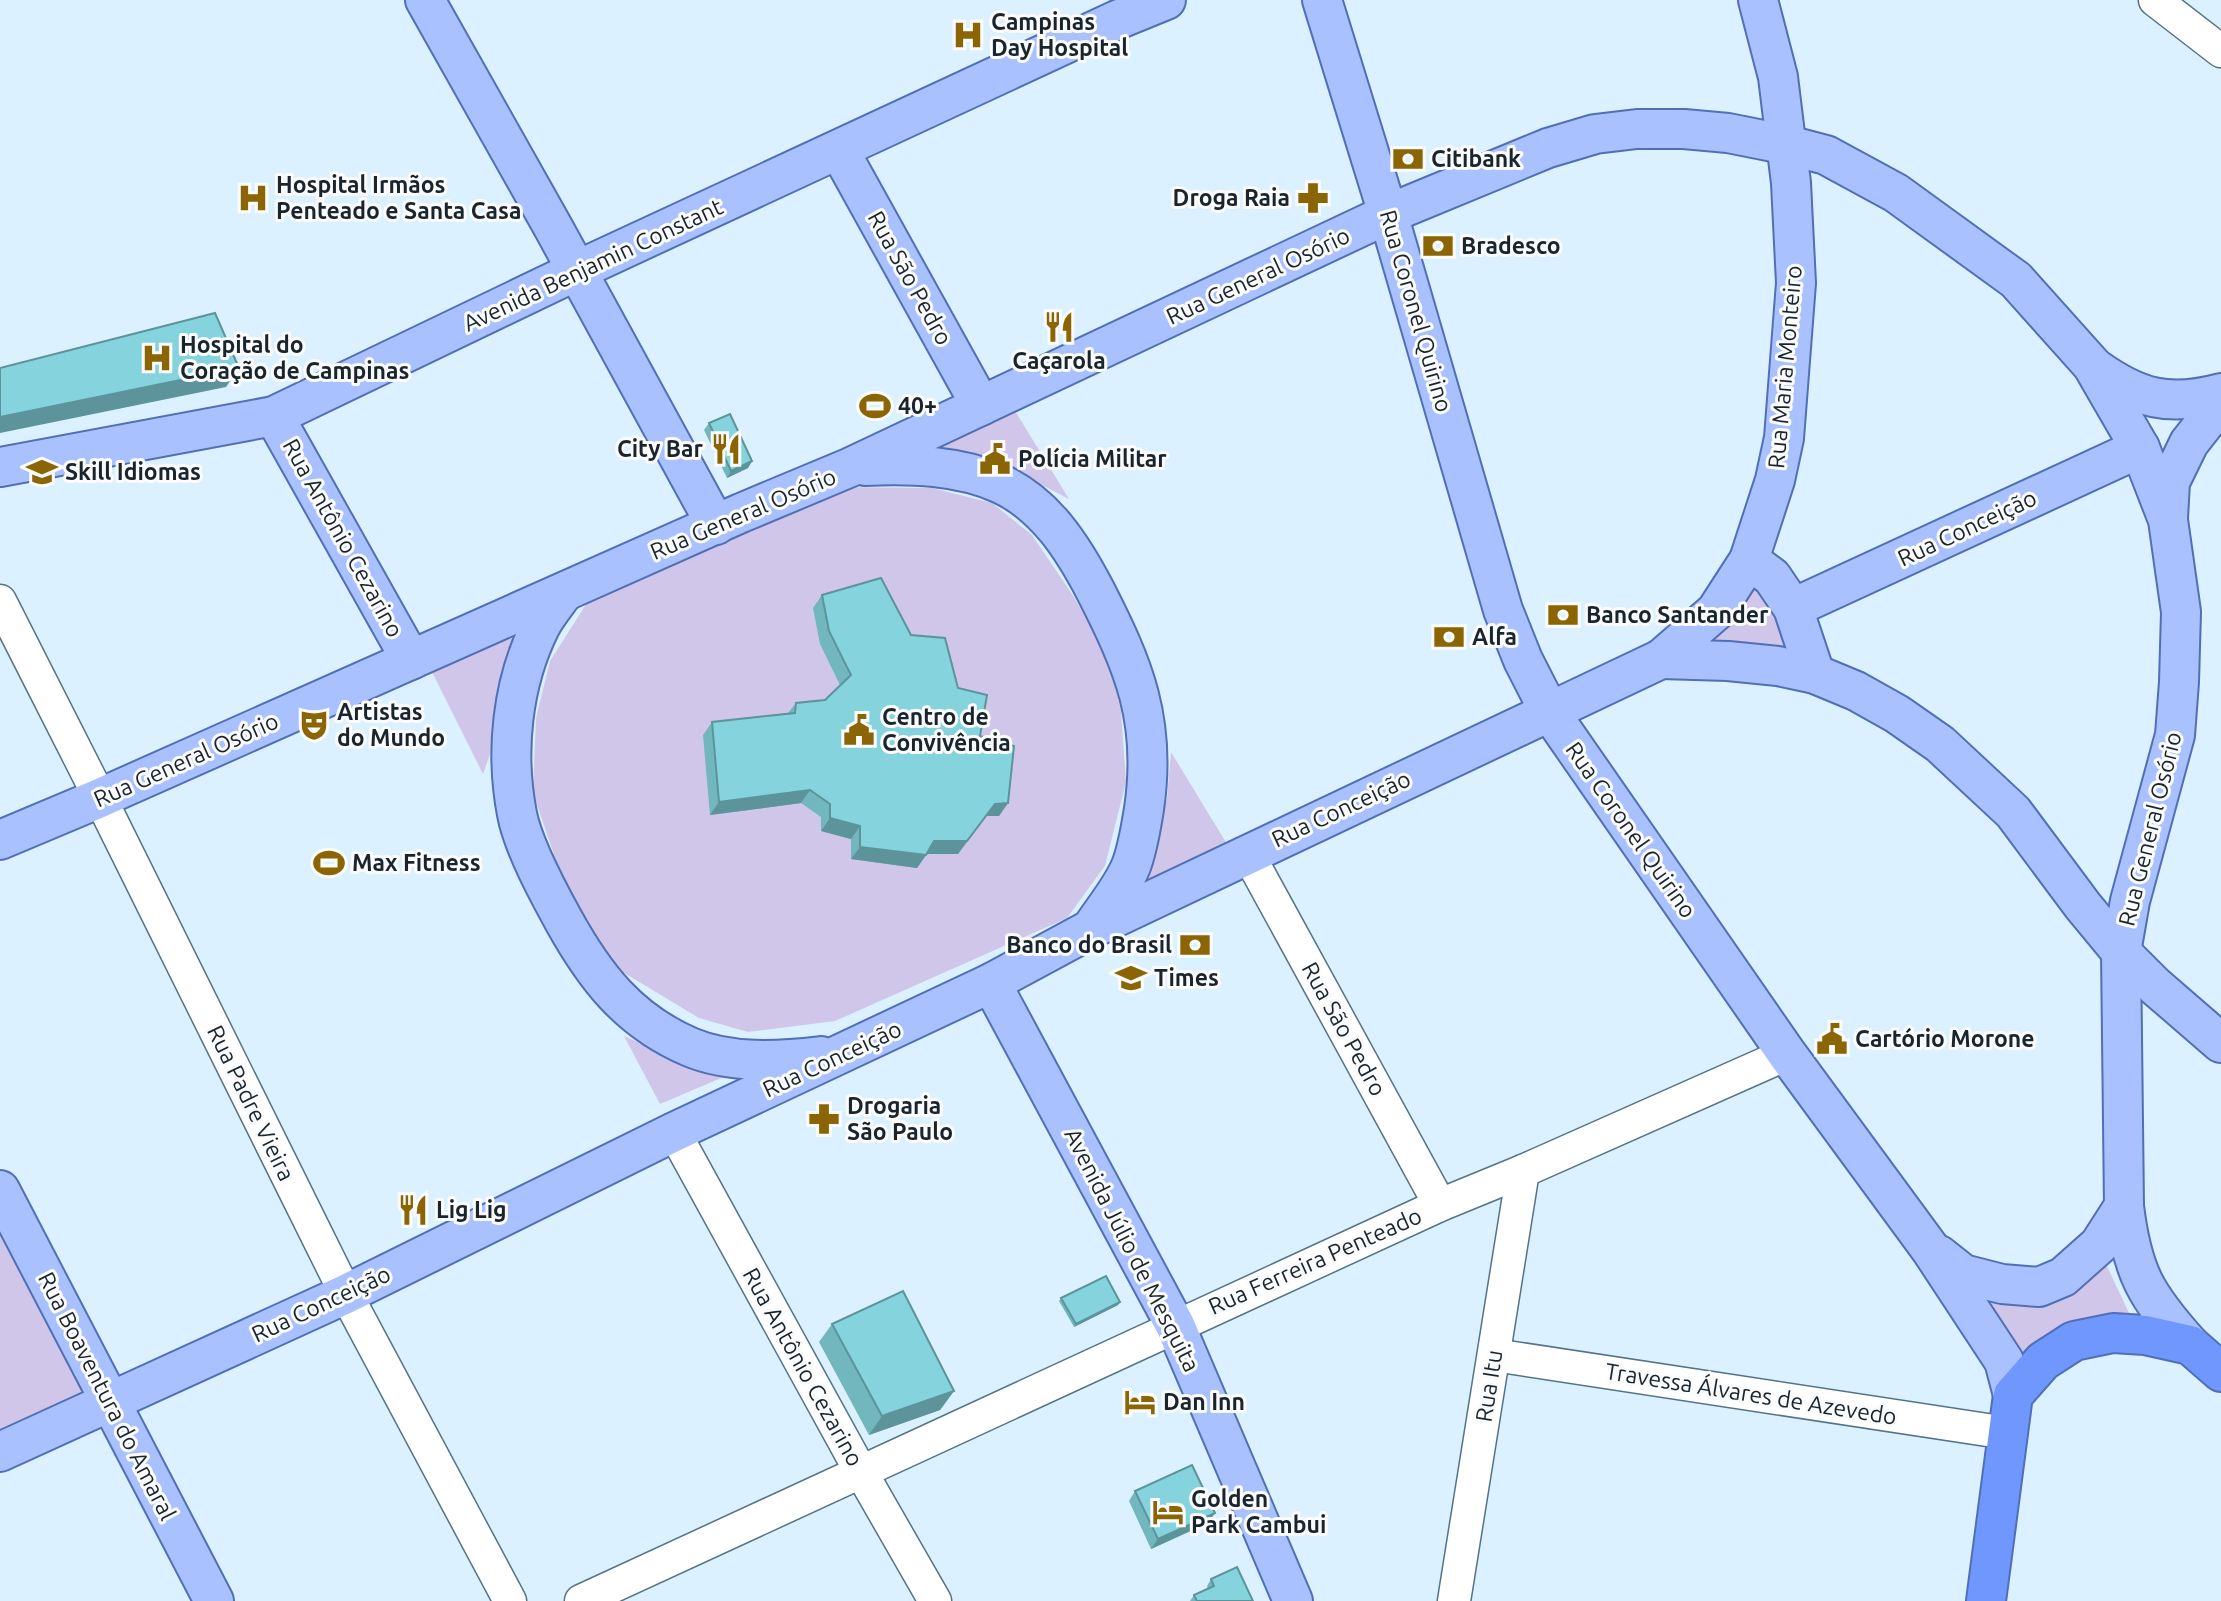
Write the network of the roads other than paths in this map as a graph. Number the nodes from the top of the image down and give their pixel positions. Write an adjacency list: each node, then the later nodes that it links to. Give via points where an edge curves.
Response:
1 (425, 0): 11 (main road)
2 (1166, 0): 6 (main road, Avenida Benjamin Constant)
3 (1322, 0): 10 (main road, Rua Coronel Quirino)
4 (1758, 0): 8 (main road, Rua Maria Monteiro, via 1778,77)
5 (2155, 0): 7 (street)
6 (1111, 10): 9 (main road, Avenida Benjamin Constant)
7 (2221, 51)
8 (1788, 145): 10 (main road, Rua General Osório, via 1684,129 1595,134 1548,148); 12 (main road, Rua General Osório, via 1826,155 1896,193 2016,280); 22 (main road, Rua Maria Monteiro, via 1796,283 1784,438)
9 (839, 150): 11 (main road, Avenida Benjamin Constant); 14 (main road, Rua São Pedro)
10 (1388, 214): 14 (main road, Rua General Osório); 29 (main road, Rua Coronel Quirino, via 1503,610)
11 (576, 271): 16 (main road, Avenida Benjamin Constant); 21 (main road)
12 (2092, 365): 13 (main road, via 2119,386 2144,396 2174,400); 17 (main road, Rua General Osório)
13 (2221, 393)
14 (981, 406): 19 (main road, Rua General Osório)
15 (2221, 407): 20 (main road, via 2189,443 2170,482)
16 (274, 416): 18 (main road, Avenida Benjamin Constant); 27 (main road, Rua Antônio Cezarino)
17 (2140, 448): 20 (main road, Rua General Osório); 25 (main road, Rua Conceição)
18 (0, 467)
19 (850, 467): 21 (main road, Rua General Osório); 33 (main road, via 917,465 1001,484 1049,518 1091,583 1121,642 1143,705 1149,775 1131,865)
20 (2168, 520): 34 (main road, Rua General Osório, via 2181,612 2175,735 2130,901)
21 (716, 525): 23 (main road, Rua General Osório)
22 (1749, 560): 25 (main road, via 1772,577); 26 (main road, Rua Maria Monteiro, via 1716,611)
23 (564, 592): 27 (main road, Rua General Osório); 37 (main road, via 541,625 525,662 510,757 517,816 555,906 581,953 627,1007 690,1047 781,1060)
24 (0, 601): 30 (street, Rua Padre Vieira)
25 (1793, 608): 28 (main road)
26 (1661, 659): 28 (main road, via 1778,666); 29 (main road, Rua Conceição)
27 (411, 660): 30 (main road, Rua General Osório)
28 (1815, 674): 34 (main road, via 1856,691 1940,744 2013,812)
29 (1549, 710): 32 (main road, Rua Conceição); 38 (main road, Rua Coronel Quirino)
30 (100, 798): 31 (main road, Rua General Osório); 45 (street, Rua Padre Vieira)
31 (0, 840)
32 (1248, 854): 33 (main road, Rua Conceição); 42 (street, Rua São Pedro)
33 (1091, 929): 35 (main road, Rua Conceição)
34 (2121, 952): 36 (main road); 43 (main road, Rua General Osório)
35 (991, 983): 37 (main road, Rua Conceição); 46 (main road, Avenida Júlio de Mesquita)
36 (2221, 1043)
37 (844, 1053): 39 (main road, Rua Conceição)
38 (1787, 1054): 40 (street, Rua Ferreira Penteado); 44 (main road, Rua Coronel Quirino)
39 (674, 1132): 45 (main road, Rua Conceição); 54 (street, Rua Antônio Cezarino)
40 (1523, 1171): 42 (street, Rua Ferreira Penteado); 48 (street, Rua Itu)
41 (0, 1190): 51 (main road, Rua Boaventura do Amaral)
42 (1440, 1205): 46 (street, Rua Ferreira Penteado)
43 (2124, 1206): 44 (main road, via 2099,1245 2063,1277 2039,1287 1963,1274); 47 (main road, Rua General Osório, via 2128,1241 2145,1287)
44 (1931, 1250): 50 (main road, Rua Coronel Quirino, via 2004,1361)
45 (346, 1294): 51 (main road, Rua Conceição); 56 (street, Rua Padre Vieira)
46 (1175, 1325): 54 (street, Rua Ferreira Penteado); 59 (main road, Avenida Júlio de Mesquita)
47 (2190, 1345): 49 (highway); 50 (highway, via 2113,1333 2074,1340 2043,1361)
48 (1494, 1355): 52 (street, Travessa Álvares de Azevedo); 60 (street, Rua Itu)
49 (2221, 1372)
50 (2013, 1395): 52 (highway, Rua Coronel Quirino)
51 (109, 1401): 53 (main road, Rua Conceição); 55 (main road, Rua Boaventura do Amaral)
52 (2007, 1433): 61 (highway, Rua Coronel Quirino)
53 (0, 1452)
54 (860, 1472): 57 (street, Rua Ferreira Penteado); 58 (street, Rua Antônio Cezarino)
55 (214, 1601)
56 (510, 1601)
57 (580, 1601)
58 (935, 1601)
59 (1293, 1601)
60 (1454, 1601)
61 (1986, 1601)

